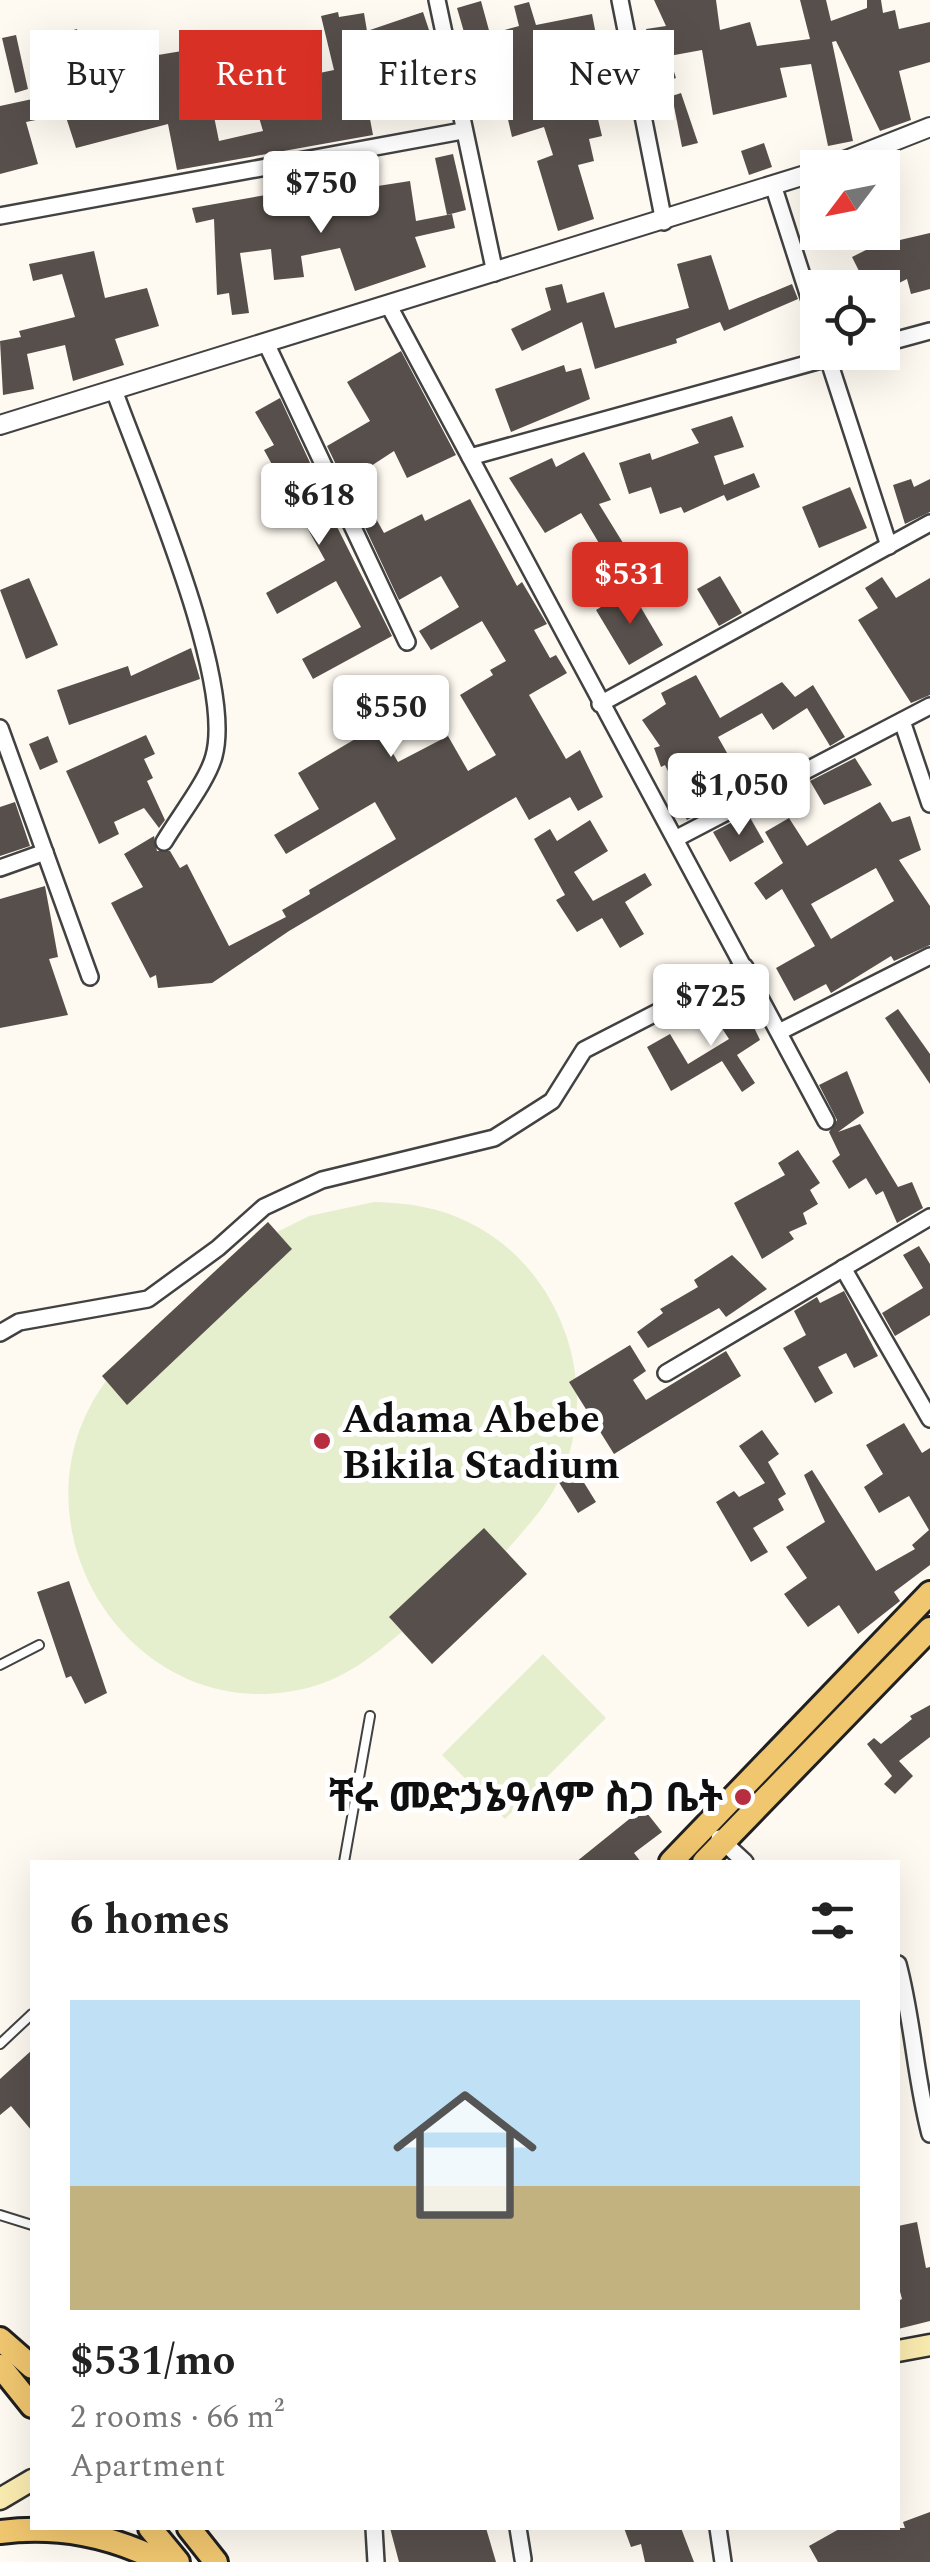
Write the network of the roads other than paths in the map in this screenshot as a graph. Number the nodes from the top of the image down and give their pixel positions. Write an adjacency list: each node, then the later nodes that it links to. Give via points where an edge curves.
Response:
1 (437, 0): 4 (street)
2 (620, 0): 9 (street)
3 (930, 127): 5 (street)
4 (462, 131): 8 (street); 11 (street)
5 (872, 150)
6 (800, 178): 7 (street)
7 (774, 188): 9 (street); 10 (street)
8 (0, 216)
9 (664, 222): 11 (street)
10 (800, 270)
11 (495, 273): 12 (street)
12 (389, 306): 15 (street); 20 (street)
13 (930, 330): 14 (street)
14 (900, 339)
15 (266, 343): 18 (street); 23 (street)
16 (800, 364): 20 (street)
17 (832, 370): 22 (street)
18 (114, 390): 19 (street); 30 (street, via 202,631 215,694 214,756)
19 (4, 426)
20 (470, 458): 24 (street)
21 (930, 522): 22 (street)
22 (889, 546): 24 (street)
23 (407, 642)
24 (600, 704): 29 (street)
25 (930, 706): 26 (street)
26 (902, 721): 28 (street); 29 (street)
27 (0, 728): 31 (street)
28 (930, 804)
29 (677, 838): 34 (street)
30 (164, 842)
31 (45, 852): 32 (street); 35 (street)
32 (0, 868)
33 (930, 956): 36 (street)
34 (745, 967): 36 (street); 40 (street, via 584,1050 552,1101 494,1138 322,1180 264,1207 148,1299 18,1322)
35 (90, 977)
36 (779, 1032): 37 (street)
37 (826, 1121)
38 (930, 1217): 39 (street)
39 (843, 1268): 41 (street); 42 (street)
40 (0, 1333)
41 (666, 1373)
42 (930, 1419)
43 (930, 1592): 48 (main road)
44 (930, 1629): 48 (main road)
45 (39, 1645): 46 (lane)
46 (0, 1665)
47 (370, 1716): 49 (lane)
48 (715, 1834): 50 (main road); 51 (main road); 52 (street)
49 (344, 1860)
50 (674, 1860)
51 (705, 1860)
52 (743, 1860)
53 (900, 1973): 56 (street, via 914,2076)
54 (30, 2016): 55 (lane)
55 (0, 2044)
56 (930, 2134)
57 (0, 2215): 58 (lane)
58 (30, 2224)
59 (0, 2339): 62 (main road)
60 (930, 2345): 61 (main road)
61 (900, 2351)
62 (21, 2363): 63 (main road)
63 (30, 2398)
64 (30, 2481): 65 (main road)
65 (0, 2499)
66 (30, 2519): 67 (main road)
67 (0, 2529): 68 (main road)
68 (30, 2529)
69 (72, 2530): 76 (main road)
70 (152, 2530): 77 (main road)
71 (374, 2530): 79 (street)
72 (518, 2530): 75 (street)
73 (718, 2530): 80 (street)
74 (195, 2532): 78 (main road)
75 (523, 2559)
76 (163, 2562)
77 (178, 2562)
78 (216, 2562)
79 (376, 2562)
80 (723, 2562)

